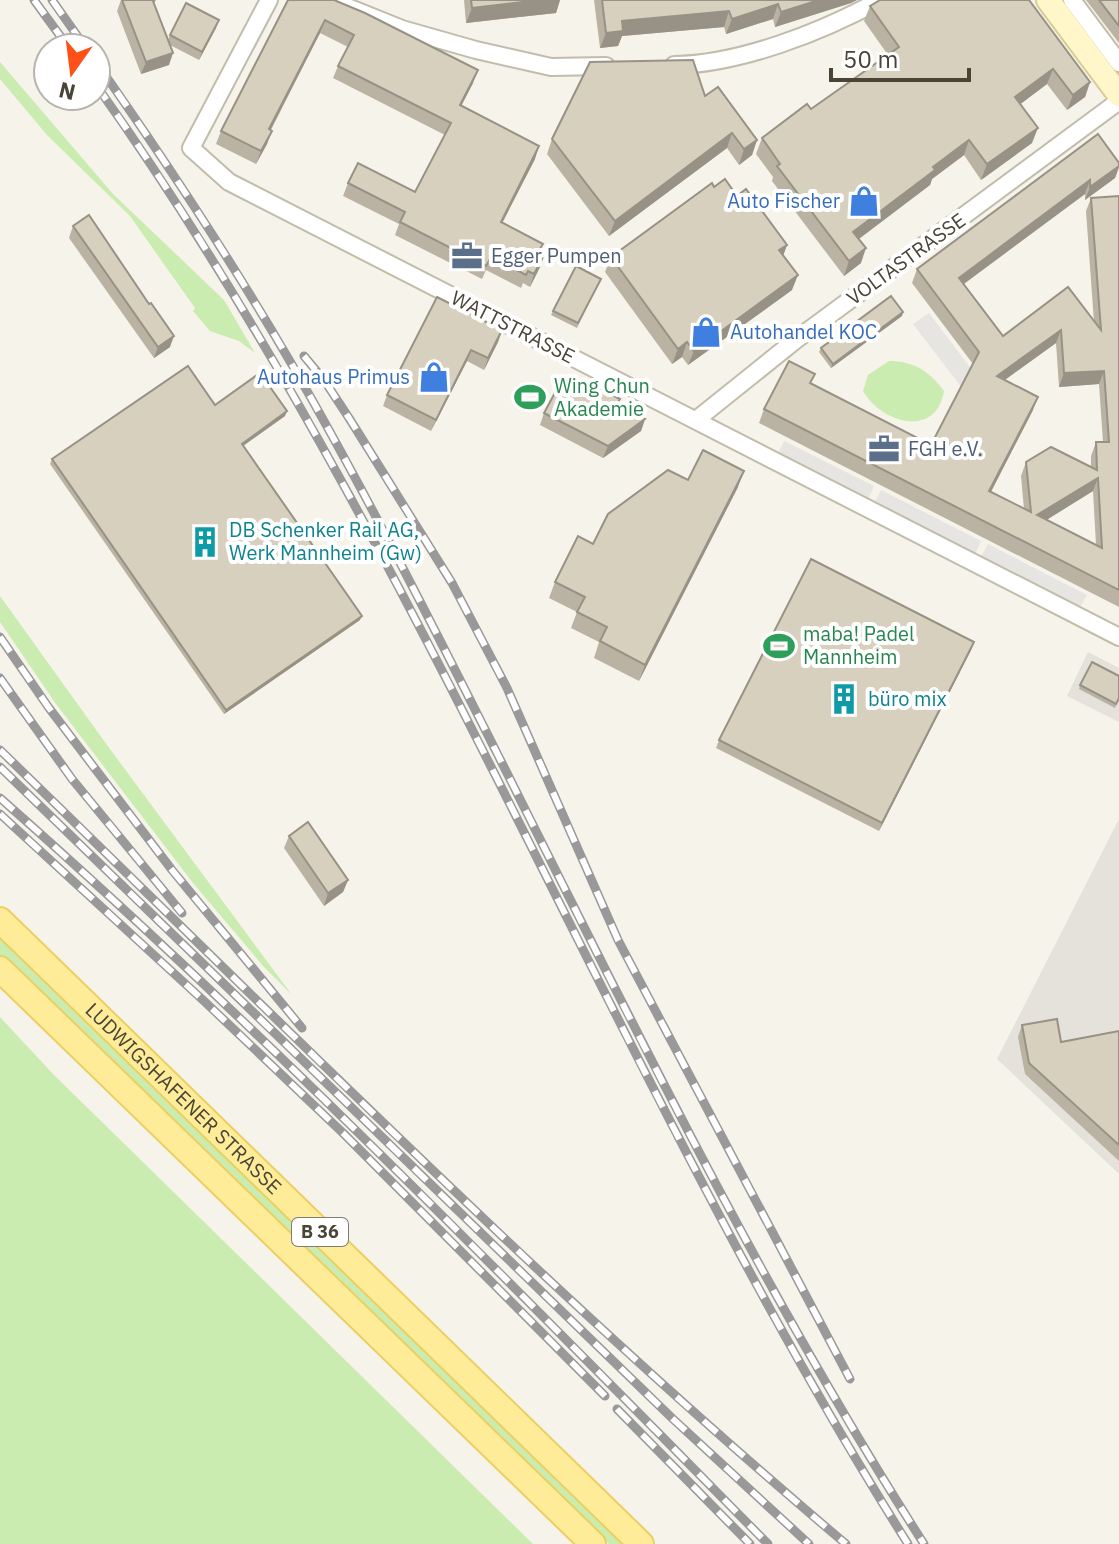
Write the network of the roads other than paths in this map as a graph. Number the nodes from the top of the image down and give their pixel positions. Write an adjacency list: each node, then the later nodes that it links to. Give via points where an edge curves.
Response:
1 (269, 0): 11 (street, WATTSTRASSE, via 191,148 229,182)
2 (330, 0): 7 (street, via 402,29 551,67)
3 (880, 0): 8 (street, via 771,48)
4 (1048, 0): 9 (main road)
5 (1072, 0): 6 (street)
6 (1119, 63)
7 (623, 65)
8 (655, 65)
9 (1119, 95)
10 (1119, 101): 11 (street, VOLTASTRASSE)
11 (696, 420): 12 (street, WATTSTRASSE)
12 (1119, 637)
13 (0, 920): 16 (main road, LUDWIGSHAFENER STRASSE / B 36)
14 (0, 969): 15 (main road, LUDWIGSHAFENER STRASSE / B 36)
15 (593, 1544)
16 (641, 1544)

